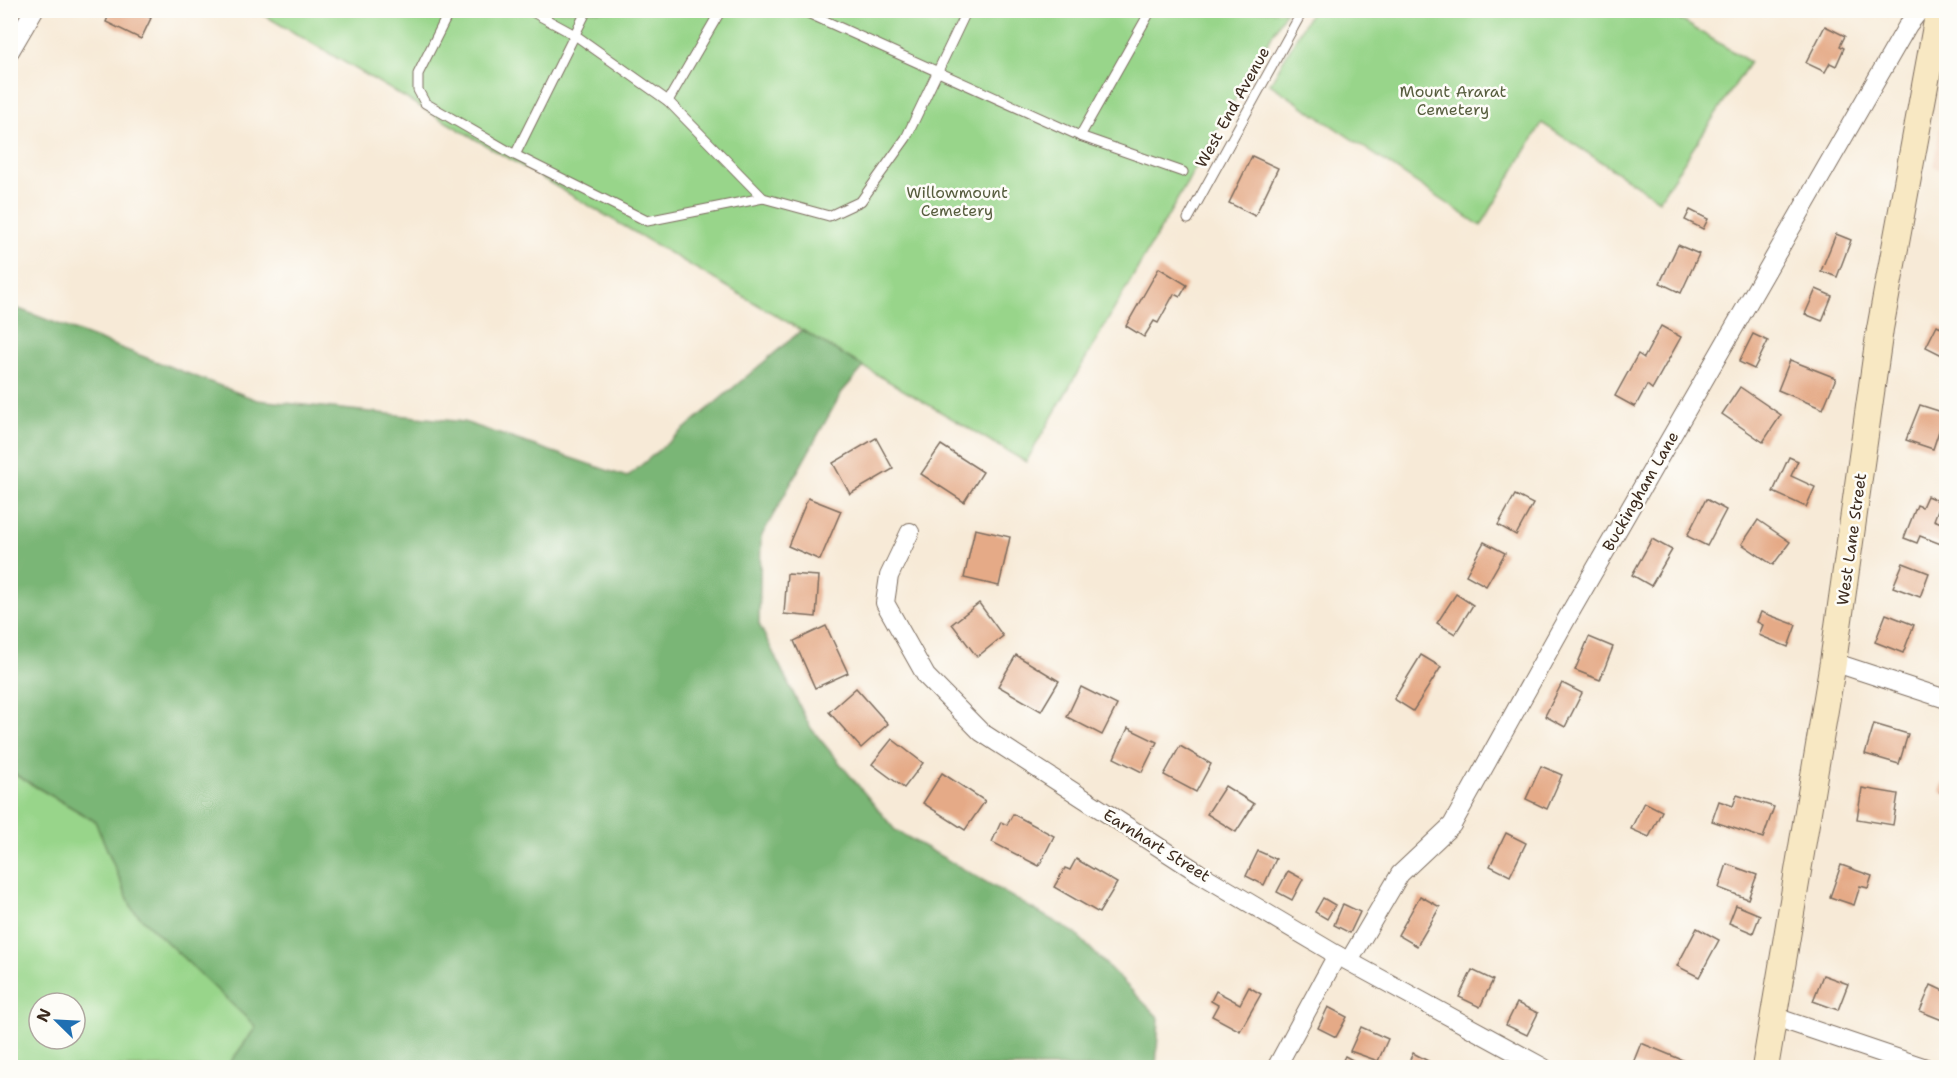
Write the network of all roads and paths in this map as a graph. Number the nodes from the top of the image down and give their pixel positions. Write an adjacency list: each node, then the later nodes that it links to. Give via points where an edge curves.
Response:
1 (34, 10): 13 (street)
2 (450, 10): 17 (lane, via 418,74 418,90 425,103)
3 (528, 10): 12 (lane)
4 (587, 10): 12 (lane)
5 (721, 10): 15 (lane)
6 (801, 10): 14 (lane)
7 (967, 10): 14 (lane)
8 (1151, 10): 16 (lane)
9 (1303, 10): 20 (lane, West End Avenue)
10 (1920, 10): 24 (street, Buckingham Lane, via 1591,576 1452,825 1400,874)
11 (1939, 10): 22 (street, West Lane Street, via 1880,329)
12 (575, 35): 15 (lane); 17 (lane)
13 (10, 51)
14 (938, 74): 16 (lane); 19 (lane, via 906,138 861,201 829,216)
15 (668, 101): 19 (lane)
16 (1080, 136): 18 (lane)
17 (515, 155): 19 (lane, via 646,221)
18 (1183, 172)
19 (763, 198)
20 (1188, 219)
21 (909, 532): 24 (street, Earnhart Street, via 889,576 885,603 926,676 981,732 1199,873)
22 (1833, 662): 23 (street); 25 (street, West Lane Street)
23 (1947, 699)
24 (1343, 958): 26 (street, Buckingham Lane); 27 (street, Earnhart Street)
25 (1775, 1017): 28 (street, West Lane Street); 29 (street)
26 (1276, 1068)
27 (1544, 1068)
28 (1765, 1068)
29 (1926, 1068)

